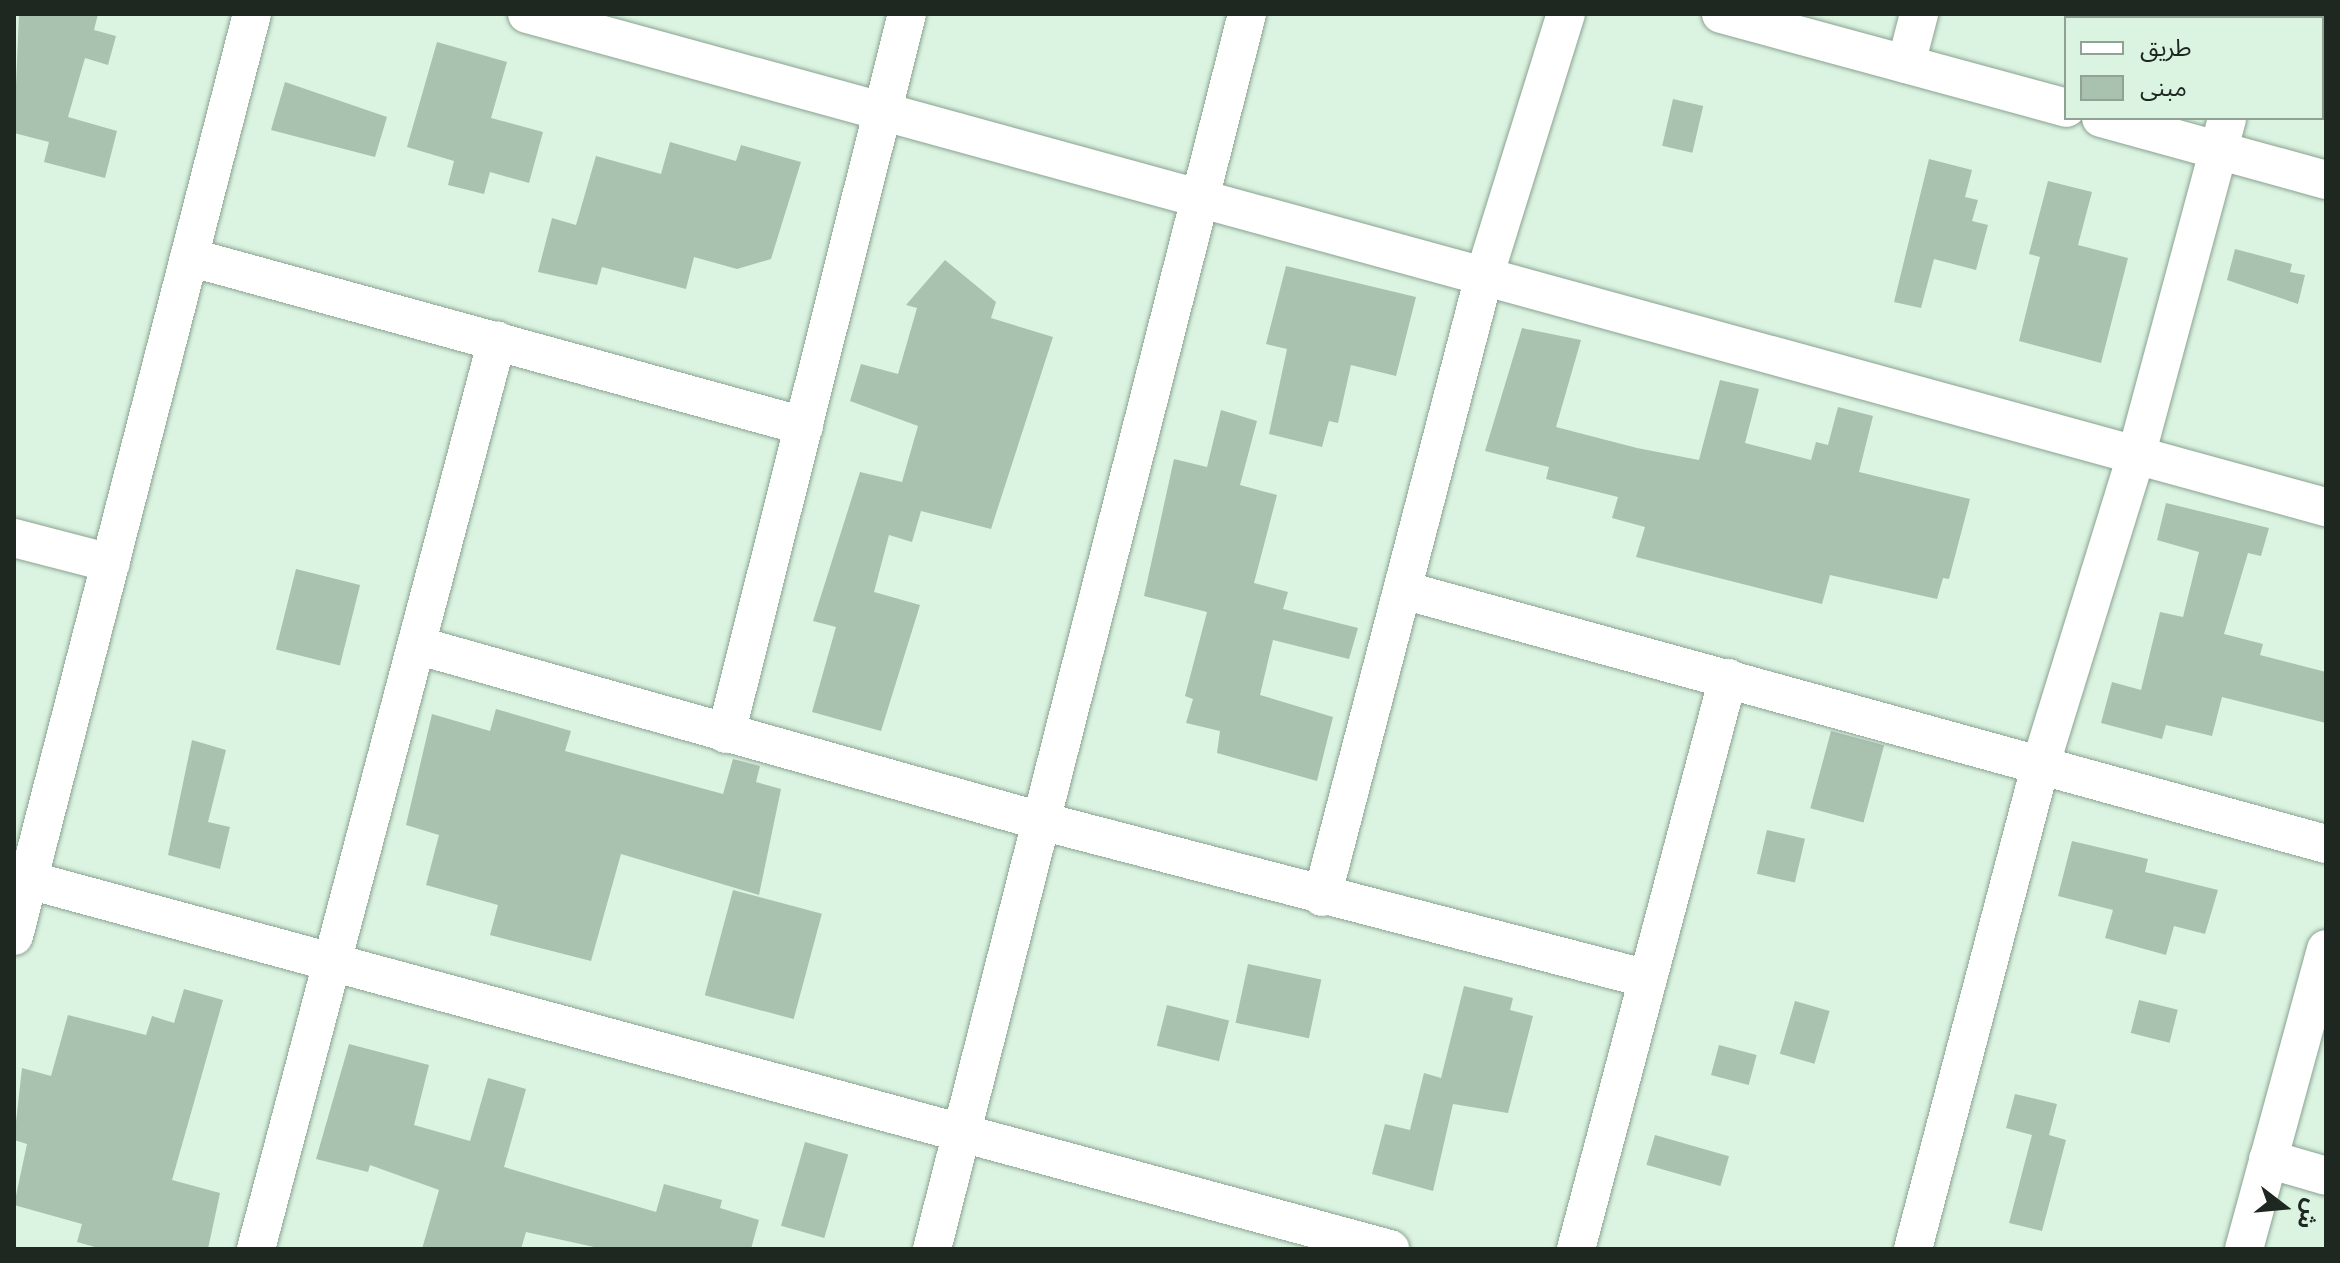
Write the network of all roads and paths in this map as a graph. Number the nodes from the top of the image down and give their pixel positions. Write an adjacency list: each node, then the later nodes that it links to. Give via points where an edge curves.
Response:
1 (252, 14): 16 (street)
2 (527, 14): 8 (street)
3 (907, 14): 11 (street)
4 (1247, 14): 15 (street)
5 (1566, 14): 17 (street)
6 (1721, 14): 9 (street)
7 (1919, 14): 9 (street)
8 (601, 24): 11 (street)
9 (1906, 64): 10 (street)
10 (2064, 107)
11 (881, 108): 15 (street); 19 (street)
12 (2116, 120): 13 (street)
13 (2223, 134): 14 (street); 20 (street)
14 (2326, 180)
15 (1199, 193): 17 (street); 29 (street)
16 (189, 257): 18 (street); 23 (street)
17 (1483, 280): 20 (street); 24 (street)
18 (497, 340): 19 (street); 25 (street)
19 (804, 426): 27 (street)
20 (2136, 456): 21 (street); 28 (street)
21 (2326, 507)
22 (14, 538): 23 (street)
23 (111, 563): 31 (street)
24 (1403, 590): 26 (street); 32 (street)
25 (416, 645): 27 (street); 35 (street)
26 (1728, 678): 28 (street); 36 (street)
27 (726, 734): 29 (street)
28 (2041, 763): 30 (street); 44 (street)
29 (1041, 821): 32 (street); 37 (street)
30 (2326, 844)
31 (21, 878): 33 (street); 35 (street)
32 (1322, 897): 36 (street)
33 (14, 936)
34 (2326, 949): 38 (street)
35 (331, 963): 37 (street); 40 (street)
36 (1644, 978): 43 (street)
37 (961, 1133): 41 (street); 42 (street)
38 (2268, 1159): 39 (street); 45 (street)
39 (2326, 1176)
40 (256, 1249)
41 (932, 1249)
42 (1390, 1249)
43 (1576, 1249)
44 (1913, 1249)
45 (2244, 1249)

